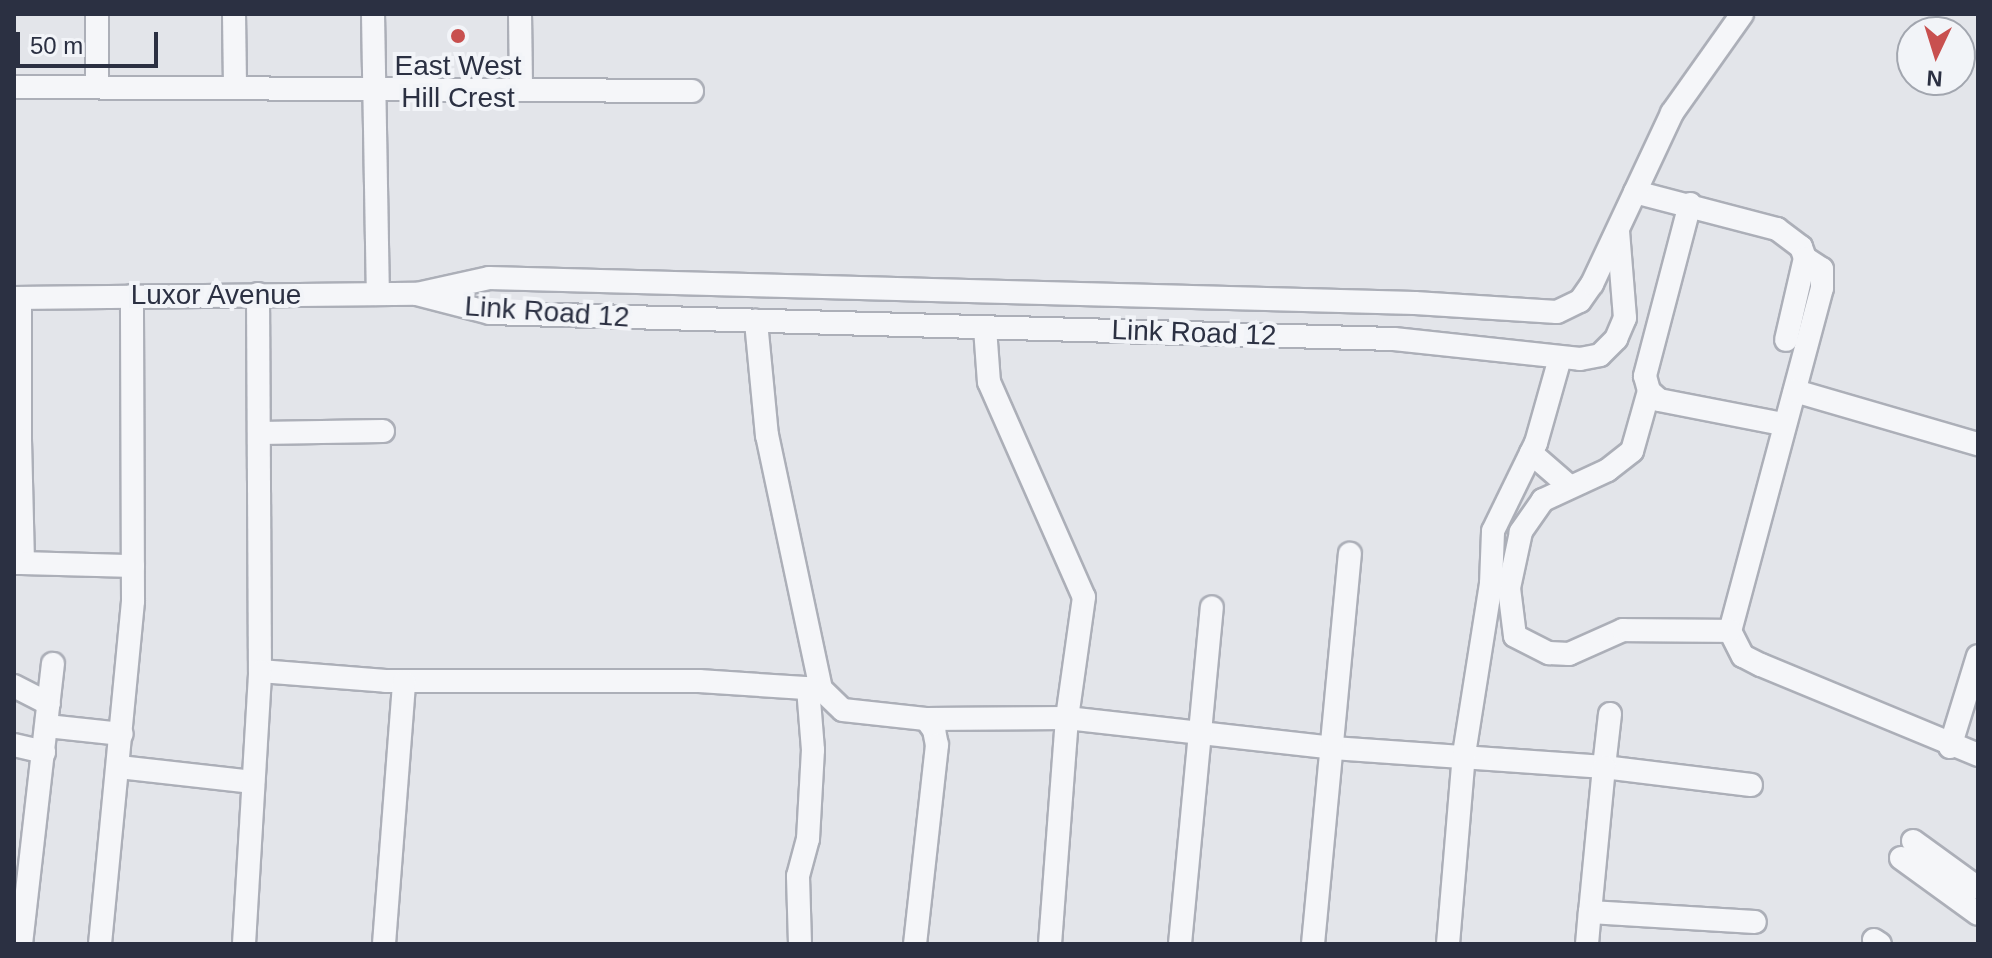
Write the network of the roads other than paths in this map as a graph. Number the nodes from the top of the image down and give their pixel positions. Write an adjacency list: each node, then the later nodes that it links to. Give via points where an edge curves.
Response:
1 (97, 14): 9 (street)
2 (234, 14): 6 (street)
3 (373, 14): 10 (street)
4 (520, 14): 7 (street)
5 (1742, 14): 12 (street, Link Road 12, via 1672,113)
6 (235, 86): 9 (street); 10 (street)
7 (521, 86): 10 (street); 11 (street)
8 (14, 87): 9 (street)
9 (97, 87)
10 (374, 90): 17 (street)
11 (692, 91)
12 (1635, 192): 13 (street); 14 (street, Link Road 12)
13 (1690, 204): 15 (street, via 1777,229 1801,247); 25 (street, via 1645,376)
14 (1618, 230): 18 (street, Link Road 12, via 1580,301 1543,313 1415,303 489,278); 24 (street, Link Road 12, via 1626,290 1625,318 1616,339 1600,355)
15 (1805, 258): 23 (street); 26 (street, via 1817,263 1823,277)
16 (258, 294): 17 (street, Luxor Avenue); 19 (street, Luxor Avenue); 29 (street)
17 (378, 294): 18 (street, Luxor Avenue)
18 (417, 294): 21 (street, Link Road 12, via 490,313)
19 (132, 296): 20 (street, Luxor Avenue); 38 (street)
20 (17, 298): 30 (street)
21 (756, 321): 22 (street, Link Road 12); 46 (street, via 767,436)
22 (985, 328): 24 (street, Link Road 12, via 1394,339); 49 (street, via 989,382 1084,597)
23 (1786, 340)
24 (1560, 358): 32 (street)
25 (1649, 391): 27 (street, via 1659,400); 34 (street, via 1632,451 1608,470)
26 (1795, 391): 27 (street); 31 (street)
27 (1782, 424): 40 (street)
28 (383, 431): 29 (street)
29 (260, 433): 43 (street)
30 (17, 440): 37 (street)
31 (1978, 444)
32 (1531, 453): 33 (street); 34 (street)
33 (1515, 484): 35 (street); 57 (street, via 1493,531 1491,584)
34 (1569, 486): 35 (street)
35 (1537, 508): 40 (street, via 1521,532 1509,588 1511,622 1526,645 1569,654 1623,630)
36 (1350, 554): 55 (street)
37 (18, 563): 38 (street)
38 (133, 566): 52 (street)
39 (1212, 608): 51 (street)
40 (1730, 631): 54 (street, via 1743,656)
41 (1978, 656): 54 (street)
42 (53, 664): 48 (street)
43 (260, 671): 44 (street); 61 (street)
44 (404, 682): 46 (street, via 699,681); 70 (street)
45 (14, 686): 48 (street)
46 (814, 688): 50 (street, via 843,710); 71 (street, via 808,839 798,876)
47 (1610, 714): 60 (street)
48 (48, 715): 52 (street); 56 (street)
49 (1067, 718): 50 (street); 51 (street); 73 (street)
50 (926, 719): 72 (street, via 937,745)
51 (1198, 733): 55 (street); 74 (street)
52 (122, 734): 59 (street)
53 (14, 745): 56 (street)
54 (1950, 747): 58 (street)
55 (1333, 748): 57 (street); 75 (street)
56 (44, 752): 67 (street)
57 (1464, 754): 60 (street); 76 (street)
58 (1978, 755)
59 (119, 767): 61 (street); 68 (street)
60 (1604, 767): 62 (street); 64 (street)
61 (253, 782): 69 (street)
62 (1751, 785)
63 (1978, 888): 65 (street, via 1907,850)
64 (1590, 912): 66 (street); 77 (street)
65 (1978, 914)
66 (1755, 922)
67 (21, 944)
68 (100, 944)
69 (244, 944)
70 (384, 944)
71 (800, 944)
72 (915, 944)
73 (1050, 944)
74 (1180, 944)
75 (1313, 944)
76 (1448, 944)
77 (1587, 944)

